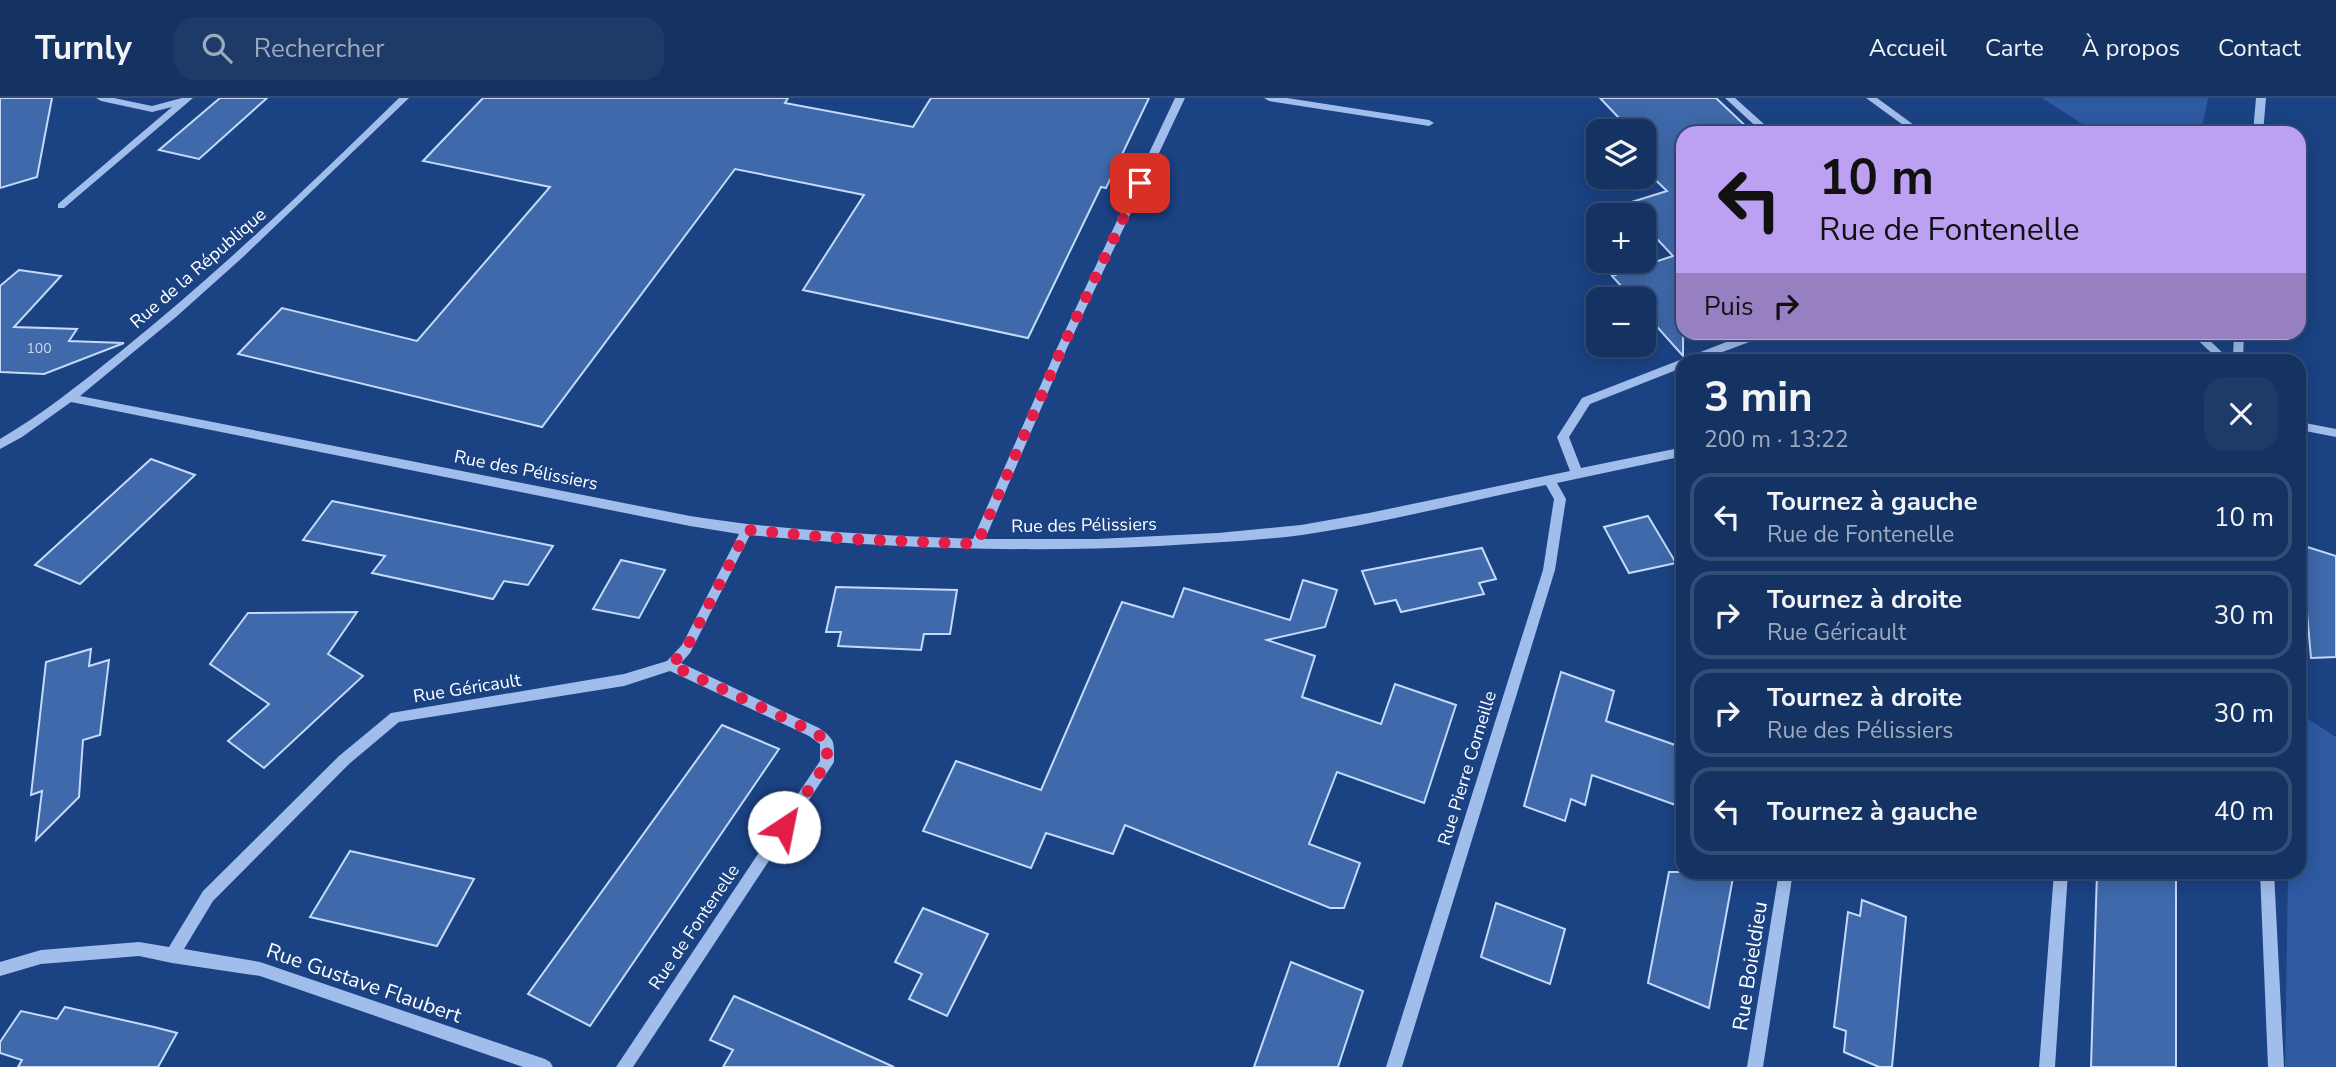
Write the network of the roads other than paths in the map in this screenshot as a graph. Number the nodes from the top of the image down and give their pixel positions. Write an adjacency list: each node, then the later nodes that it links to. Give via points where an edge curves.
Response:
1 (101, 98): 8 (street, via 152,108)
2 (404, 98): 19 (street, Rue de la République, via 199,294)
3 (1180, 98): 27 (street, via 1062,348)
4 (1269, 98): 9 (street)
5 (1730, 98): 10 (street)
6 (1871, 98): 11 (street)
7 (2261, 98): 12 (street)
8 (186, 100): 13 (street)
9 (1429, 123)
10 (1761, 126)
11 (1910, 126)
12 (2259, 126)
13 (61, 206)
14 (1743, 340): 16 (street)
15 (2203, 340): 17 (street)
16 (1707, 354)
17 (2218, 354)
18 (1676, 366): 24 (street, via 1586,401 1563,437)
19 (71, 398): 22 (street, Rue de la République); 26 (street, Rue des Pélissiers)
20 (2306, 427): 21 (street)
21 (2336, 433)
22 (0, 445)
23 (1676, 453): 24 (street, Rue des Pélissiers)
24 (1577, 474): 25 (street, Rue des Pélissiers)
25 (1549, 479): 27 (street, Rue des Pélissiers, via 1301,530 1097,544); 36 (street, Rue Pierre Corneille, via 1560,499 1549,570)
26 (747, 530): 27 (street, Rue des Pélissiers); 28 (street, via 686,649)
27 (977, 544)
28 (671, 665): 32 (street, Rue Géricault, via 624,680 396,717 344,760 208,896); 35 (street, Rue de Fontenelle, via 814,732 827,741 827,762)
29 (1785, 879): 37 (street, Rue Boieldieu)
30 (2061, 879): 38 (street)
31 (2267, 879): 39 (street)
32 (172, 956): 33 (street, Rue Gustave Flaubert, via 139,949 41,957); 34 (street, Rue Gustave Flaubert, via 260,969)
33 (0, 969)
34 (545, 1067)
35 (624, 1067)
36 (1394, 1067)
37 (1755, 1067)
38 (2048, 1067)
39 (2276, 1067)

